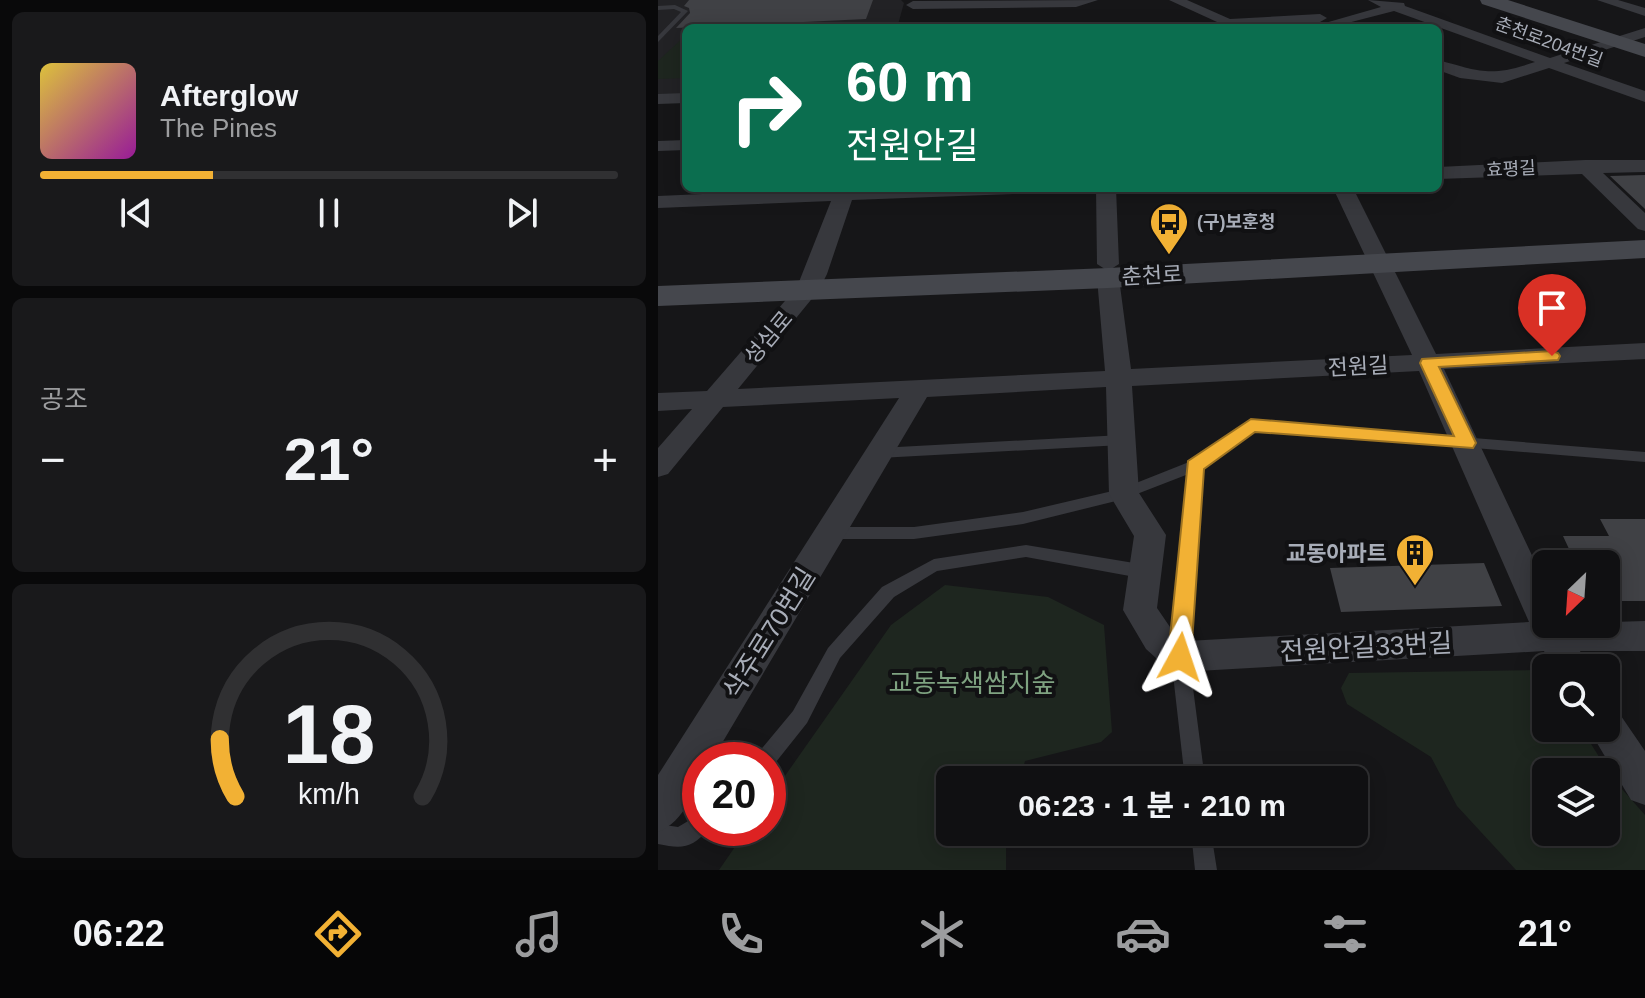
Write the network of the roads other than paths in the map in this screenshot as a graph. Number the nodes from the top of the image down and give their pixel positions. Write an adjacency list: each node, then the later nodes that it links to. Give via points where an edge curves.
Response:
1 (1091, 0): 8 (street)
2 (1176, 0): 13 (street)
3 (1375, 0): 9 (street, 춘천로204번길)
4 (1419, 0): 9 (street)
5 (1489, 0): 19 (street)
6 (1604, 0): 11 (street)
7 (1287, 4): 12 (street)
8 (911, 7)
9 (1394, 7): 12 (street); 15 (street, 춘천로204번길)
10 (658, 8): 18 (lane, via 685,11)
11 (1645, 12)
12 (1332, 23): 14 (street)
13 (1239, 24)
14 (1291, 24)
15 (1441, 24)
16 (1442, 24): 21 (street, 춘천로204번길)
17 (1645, 32): 19 (street)
18 (660, 36)
19 (1615, 42): 20 (street); 21 (street)
20 (1645, 51)
21 (1549, 63): 22 (street, via 1502,78); 23 (street, 춘천로204번길)
22 (1442, 66)
23 (1645, 97)
24 (682, 98): 25 (street)
25 (658, 99)
26 (682, 145): 27 (street)
27 (658, 146)
28 (1585, 166): 29 (street, 효평길); 30 (street, 효평길); 36 (street)
29 (1645, 166)
30 (1442, 173)
31 (828, 192): 35 (street)
32 (845, 192): 42 (street, 성심로)
33 (1106, 192): 40 (street)
34 (1345, 192): 39 (street)
35 (658, 202)
36 (1645, 225)
37 (1645, 243): 39 (street, 춘천로)
38 (1645, 249): 39 (street, 춘천로)
39 (1375, 257): 40 (street, 춘천로); 45 (street)
40 (1108, 271): 42 (street, 춘천로); 46 (street)
41 (658, 281): 42 (street, 춘천로)
42 (811, 282): 43 (street, 춘천로); 48 (street, 성심로)
43 (658, 296)
44 (1645, 351): 45 (street, 전원길)
45 (1428, 363): 46 (street, 전원길); 51 (street)
46 (1119, 379): 47 (street, 전원길); 50 (street)
47 (918, 389): 48 (street, 전원길); 52 (street, 삭주로70번길)
48 (716, 399): 49 (street, 전원길); 55 (street, 성심로)
49 (658, 402)
50 (1122, 440): 52 (lane); 56 (street)
51 (1467, 443): 53 (lane); 54 (lane, via 1251,425); 59 (street)
52 (879, 453): 57 (street, 삭주로70번길)
53 (1645, 457)
54 (1194, 466): 56 (lane); 63 (lane)
55 (658, 467)
56 (1124, 494): 57 (lane, via 1023,518 914,533); 58 (street, via 1150,535)
57 (831, 533): 68 (street, 삭주로70번길)
58 (1146, 572): 63 (street, via 1140,610 1158,638); 64 (lane, via 1026,551 934,565 888,592 834,653 800,717)
59 (1532, 591)
60 (1532, 629): 63 (street, 전원안길33번길)
61 (1620, 634): 62 (street, 전원안길33번길)
62 (1645, 636)
63 (1180, 657): 66 (lane)
64 (780, 742)
65 (1617, 742): 67 (street)
66 (1193, 766)
67 (1645, 786)
68 (658, 812)
69 (658, 834): 70 (lane)
70 (682, 837)
71 (1203, 846): 72 (lane)
72 (1206, 870)

